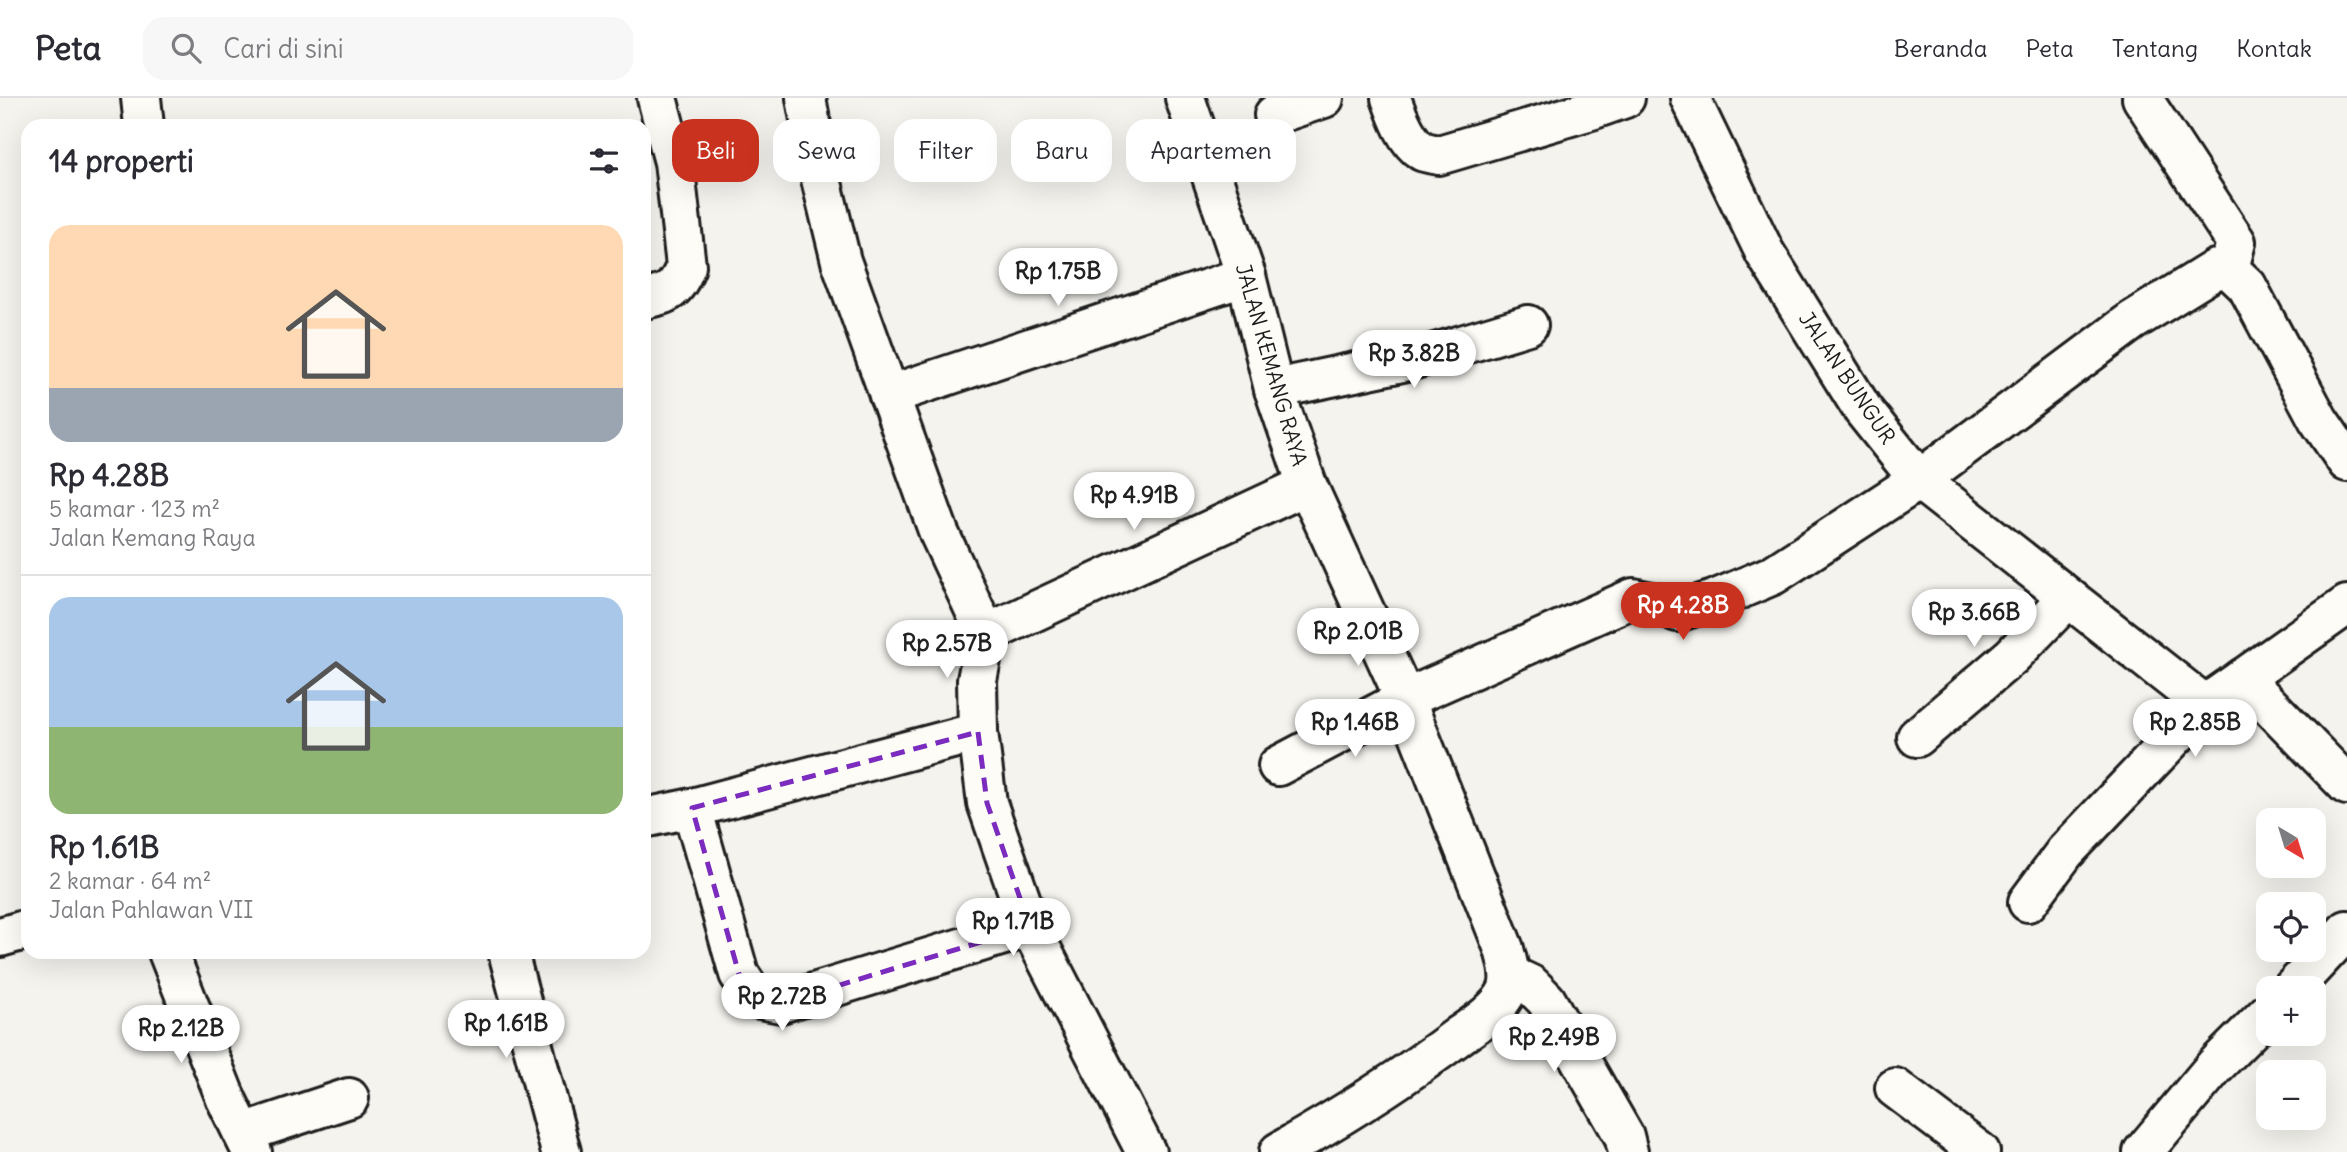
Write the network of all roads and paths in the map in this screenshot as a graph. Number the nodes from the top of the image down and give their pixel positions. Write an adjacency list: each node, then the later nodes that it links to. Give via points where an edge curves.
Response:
1 (141, 98): 11 (street)
2 (657, 98): 14 (street, via 674,162 686,266 674,288)
3 (806, 98): 17 (street, via 841,261)
4 (1185, 98): 13 (street, JALAN KEMANG RAYA)
5 (1324, 98): 10 (street)
6 (1391, 98): 7 (street, via 1413,143 1423,152 1439,155)
7 (1625, 98)
8 (1690, 98): 19 (street, JALAN BUNGUR, via 1765,253 1863,410)
9 (2142, 98): 12 (street, via 2236,242)
10 (1275, 115)
11 (143, 119)
12 (2230, 269): 18 (street, via 2247,286 2318,419); 19 (street, via 2216,269 2132,321)
13 (1246, 276): 16 (street, JALAN KEMANG RAYA); 17 (street)
14 (651, 297)
15 (1528, 325): 16 (street, via 1412,360)
16 (1274, 389): 20 (street, JALAN KEMANG RAYA)
17 (889, 395): 23 (street, via 939,533)
18 (2347, 462)
19 (1919, 481): 21 (street, JALAN BUNGUR); 25 (street, via 1773,575 1677,612 1633,598)
20 (1307, 485): 23 (street); 25 (street, JALAN KEMANG RAYA)
21 (2067, 599): 26 (street, JALAN BUNGUR); 28 (street, via 2012,656)
22 (2347, 605): 24 (street)
23 (986, 634): 27 (street, via 977,680)
24 (2243, 678): 26 (street); 30 (street)
25 (1405, 699): 29 (street); 40 (street, JALAN KEMANG RAYA, via 1504,949)
26 (2205, 705): 33 (street, via 2065,852)
27 (978, 732): 31 (street); 34 (street, via 987,803)
28 (1917, 737)
29 (1278, 766)
30 (2347, 785)
31 (692, 808): 32 (street); 34 (street, via 739,974 755,998 781,1003)
32 (651, 817)
33 (2028, 902)
34 (1030, 927): 47 (street)
35 (2347, 930): 41 (street)
36 (21, 931): 37 (street)
37 (0, 937)
38 (171, 959): 45 (street)
39 (510, 959): 46 (street)
40 (1510, 975): 48 (street, via 1507,991 1480,1021); 49 (street, via 1531,985 1546,1000 1624,1136)
41 (2304, 976)
42 (2256, 1025): 51 (street)
43 (1895, 1088): 50 (street)
44 (349, 1098): 45 (street)
45 (248, 1143)
46 (561, 1152)
47 (1146, 1152)
48 (1279, 1152)
49 (1628, 1152)
50 (1980, 1152)
51 (2143, 1152)

